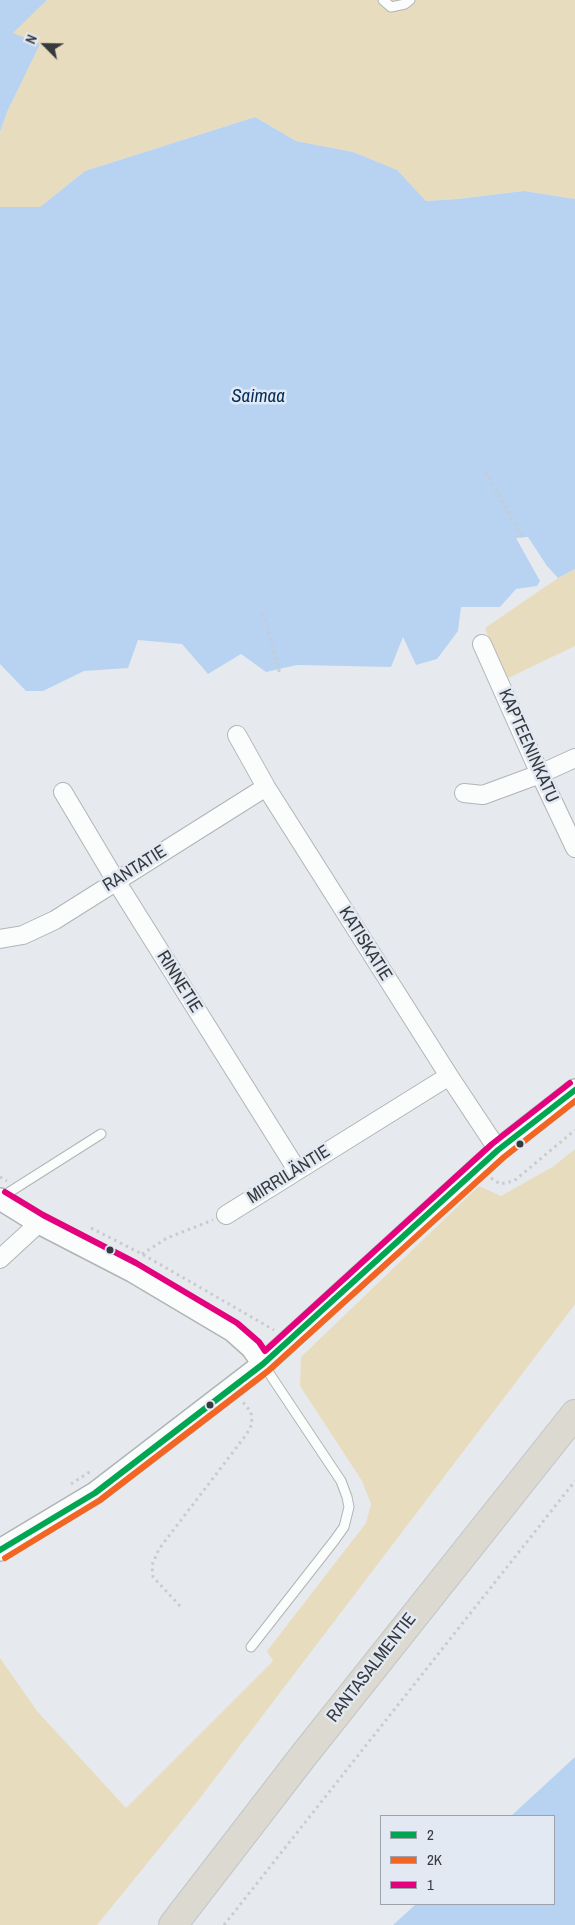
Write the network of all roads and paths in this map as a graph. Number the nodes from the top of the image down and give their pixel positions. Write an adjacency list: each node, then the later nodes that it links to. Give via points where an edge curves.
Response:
1 (383, 0): 2 (lane, via 391,7)
2 (410, 0)
3 (486, 472): 4 (path)
4 (522, 537)
5 (263, 613): 7 (path)
6 (482, 644): 10 (street, KAPTEENINKATU)
7 (280, 674)
8 (237, 735): 11 (street, KATISKATIE)
9 (575, 758): 10 (street)
10 (540, 774): 13 (street, via 483,795); 14 (street, KAPTEENINKATU)
11 (266, 787): 15 (street, RANTATIE); 17 (street, KATISKATIE)
12 (63, 792): 15 (street, RINNETIE)
13 (464, 793)
14 (575, 848)
15 (116, 881): 16 (street, RANTATIE, via 55,920 23,935); 23 (street, RINNETIE)
16 (0, 939)
17 (449, 1076): 21 (street, KATISKATIE); 23 (street, MIRRILÄNTIE)
18 (575, 1090): 21 (street)
19 (575, 1130): 22 (path, via 514,1181 500,1184)
20 (101, 1134): 24 (lane)
21 (498, 1150): 22 (street)
22 (480, 1167): 30 (street)
23 (297, 1170): 25 (street, MIRRILÄNTIE)
24 (0, 1198): 26 (street)
25 (226, 1215): 28 (path, via 167,1238 142,1254)
26 (39, 1224): 27 (street); 28 (street)
27 (0, 1259)
28 (132, 1271): 30 (street, via 233,1331)
29 (274, 1330): 30 (path)
30 (258, 1356): 31 (street); 38 (lane, via 341,1481 349,1507 344,1527)
31 (232, 1388): 36 (street, via 95,1493); 37 (path, via 251,1412 252,1424 159,1549 152,1565 153,1577)
32 (575, 1414): 39 (highway, RANTASALMENTIE, via 304,1754)
33 (97, 1467): 35 (path)
34 (575, 1481): 40 (path)
35 (66, 1488)
36 (0, 1550)
37 (180, 1606)
38 (251, 1647)
39 (173, 1925)
40 (224, 1925)

